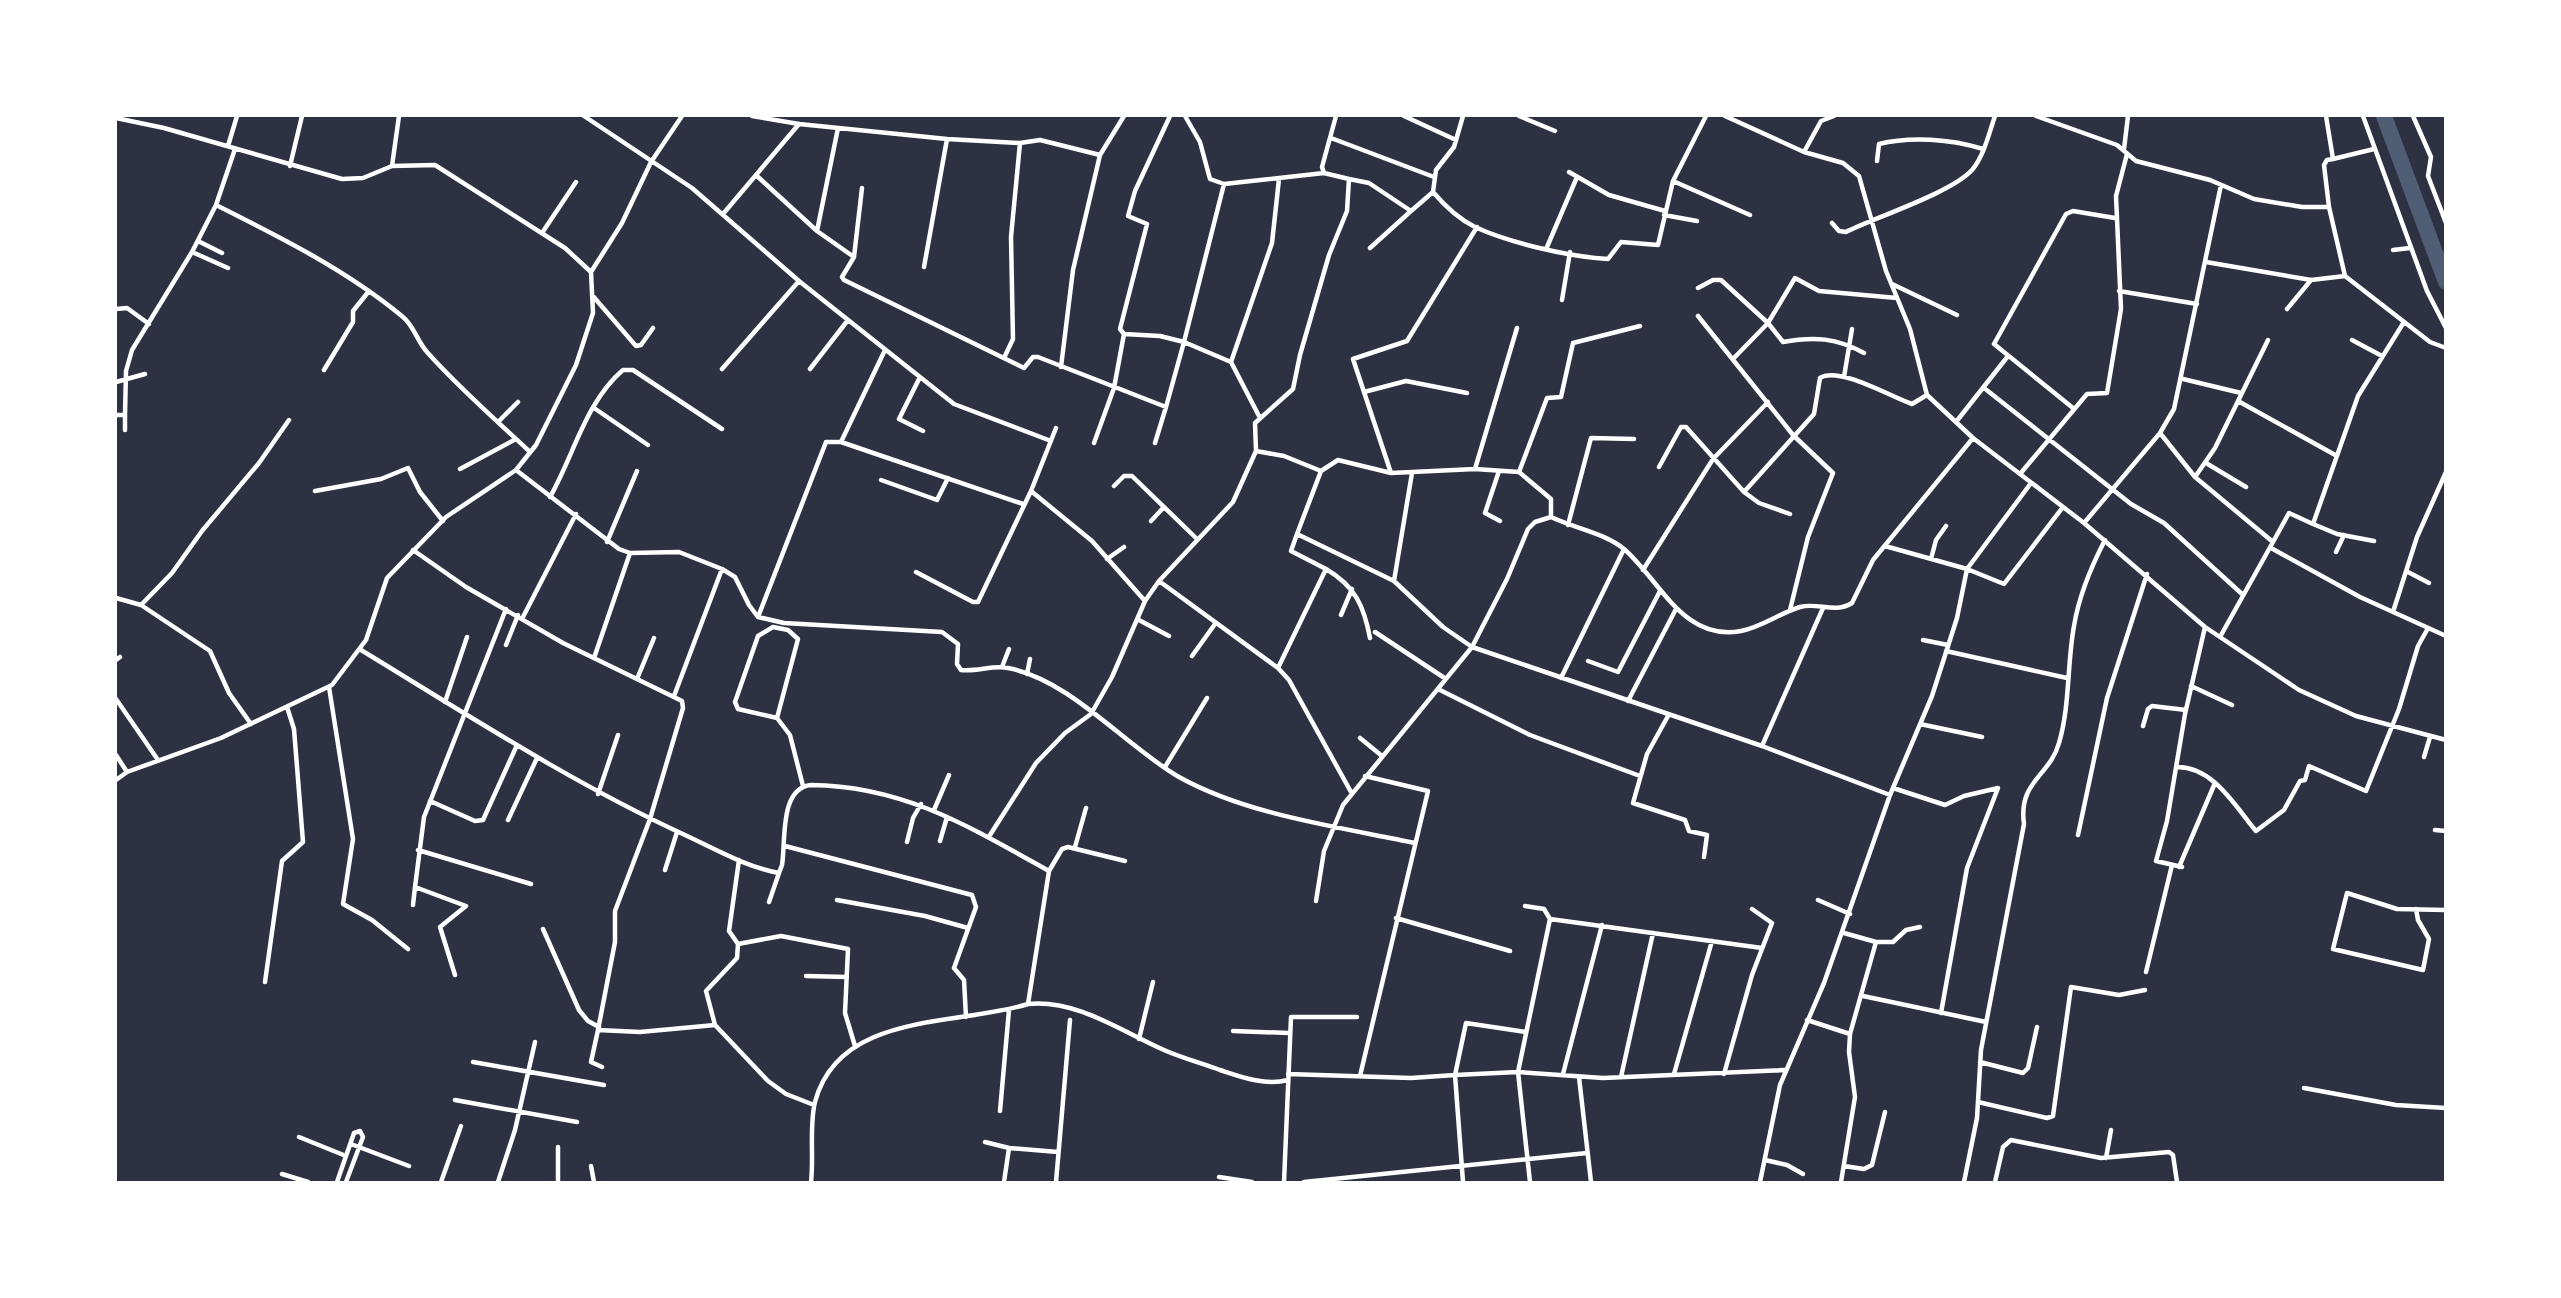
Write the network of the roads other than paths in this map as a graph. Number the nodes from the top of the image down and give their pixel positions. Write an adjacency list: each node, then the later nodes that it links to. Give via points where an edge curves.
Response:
1 (237, 116): 31 (street)
2 (302, 116): 41 (street)
3 (399, 116): 42 (street)
4 (584, 116): 40 (street)
5 (682, 116): 40 (street)
6 (752, 116): 24 (street)
7 (1124, 116): 37 (street)
8 (1170, 116): 107 (street, via 1138,183 1128,216 1147,224 1120,329)
9 (1185, 116): 52 (street, via 1200,142 1210,178)
10 (1336, 116): 27 (street)
11 (1404, 116): 29 (street)
12 (1463, 116): 29 (street)
13 (1519, 116): 26 (street)
14 (1706, 116): 50 (street)
15 (1725, 116): 35 (street)
16 (1834, 116): 35 (street, via 1821,121)
17 (1995, 116): 33 (street)
18 (2036, 116): 36 (street)
19 (2128, 116): 36 (street)
20 (2326, 116): 38 (street)
21 (2363, 116): 34 (street)
22 (2413, 116): 66 (street, via 2431,157 2428,174)
23 (116, 118): 31 (street)
24 (799, 124): 25 (street); 45 (street)
25 (838, 128): 28 (street); 68 (street)
26 (1555, 131)
27 (1331, 138): 44 (street); 46 (street)
28 (947, 139): 30 (street); 80 (street)
29 (1456, 140): 46 (street)
30 (1020, 143): 37 (street, via 1040,140); 117 (street, via 1011,237 1013,339)
31 (228, 146): 32 (street)
32 (235, 149): 41 (street); 56 (street)
33 (1983, 149): 39 (street, via 1897,138 1879,144); 63 (street, via 1969,173 1918,202)
34 (2374, 149): 38 (street); 72 (street)
35 (1804, 152): 63 (street, via 1843,163 1859,176)
36 (2125, 152): 53 (street, via 2136,161); 62 (street)
37 (1100, 155): 120 (street, via 1073,270)
38 (2333, 159): 57 (street, via 2324,165)
39 (1877, 161)
40 (651, 162): 60 (street); 82 (street, via 622,223)
41 (290, 166): 42 (street, via 349,179)
42 (392, 166): 69 (street, via 435,165)
43 (1569, 172): 47 (street)
44 (1324, 173): 48 (street); 49 (street)
45 (757, 176): 60 (street); 68 (street)
46 (1434, 177): 55 (street)
47 (1577, 177): 59 (street, via 1609,195); 71 (street)
48 (1279, 179): 52 (street); 119 (street, via 1272,243)
49 (1349, 179): 58 (street, via 1369,183); 144 (street, via 1348,211 1329,255 1293,389)
50 (1673, 181): 59 (street); 61 (street)
51 (576, 182): 69 (street)
52 (1224, 184): 110 (street)
53 (2221, 185): 57 (street, via 2254,199); 79 (street)
54 (862, 188): 78 (street)
55 (1433, 192): 58 (street); 67 (street)
56 (216, 205): 70 (street); 88 (street)
57 (2329, 207): 83 (street)
58 (1411, 211): 73 (street)
59 (1665, 213): 64 (street); 76 (street, via 1658,245 1621,242 1608,259)
60 (723, 214): 85 (street)
61 (1750, 215)
62 (2115, 218): 89 (street); 115 (street, via 2073,211 2066,214 1994,344)
63 (1871, 220): 65 (street, via 1842,233); 86 (street)
64 (1697, 221)
65 (1832, 223)
66 (2445, 223)
67 (1477, 228): 71 (street); 132 (street, via 1407,341 1353,359)
68 (817, 231): 78 (street)
69 (542, 233): 82 (street)
70 (198, 241): 75 (street); 77 (street)
71 (1547, 247): 76 (street)
72 (2410, 247): 74 (street); 105 (street)
73 (1370, 248)
74 (2393, 250)
75 (192, 252): 81 (street); 101 (street)
76 (1570, 252): 92 (street)
77 (222, 253)
78 (854, 257): 117 (street, via 844,280)
79 (2206, 262): 84 (street); 93 (street)
80 (924, 267)
81 (228, 268)
82 (591, 272): 90 (street)
83 (2345, 276): 84 (street); 99 (street)
84 (2311, 280): 95 (street)
85 (799, 281): 98 (street); 121 (street)
86 (1892, 284): 91 (street); 96 (street)
87 (1698, 288): 100 (street, via 1721,280)
88 (369, 290): 123 (street); 146 (street, via 408,321 425,350)
89 (2119, 290): 93 (street); 141 (street, via 2121,309 2107,393 2089,392)
90 (592, 294): 103 (street, via 636,346); 164 (street, via 593,313 579,356)
91 (1898, 298): 100 (street, via 1819,290 1795,278); 135 (street)
92 (1562, 300)
93 (2197, 304): 127 (street)
94 (116, 309): 101 (street, via 125,307)
95 (2287, 309)
96 (1958, 315)
97 (1698, 316): 118 (street)
98 (848, 320): 113 (street); 122 (street)
99 (2404, 322): 112 (street); 116 (street)
100 (1768, 323): 111 (street, via 1783,341 1817,337); 118 (street)
101 (149, 324): 128 (street, via 132,350)
102 (1640, 326): 175 (street, via 1573,344 1561,397 1547,398)
103 (653, 328)
104 (1517, 328): 170 (street)
105 (2445, 328)
106 (1852, 329): 111 (street)
107 (1124, 334): 110 (street); 130 (street)
108 (2352, 340): 116 (street)
109 (2268, 341): 134 (street)
110 (1184, 342): 119 (street); 139 (street)
111 (1850, 345): 114 (street); 126 (street)
112 (2445, 348)
113 (886, 350): 125 (street); 159 (street)
114 (1864, 353)
115 (2008, 356): 131 (street); 141 (street)
116 (2382, 356): 165 (street, via 2358,396)
117 (1003, 358): 120 (street, via 1026,368 1032,357)
118 (1734, 358): 138 (street)
119 (1231, 362): 144 (street)
120 (1062, 367): 130 (street)
121 (722, 369)
122 (810, 369)
123 (324, 370)
124 (145, 374): 128 (street)
125 (920, 377): 151 (street, via 900,420); 158 (street, via 966,411)
126 (1843, 377): 135 (street, via 1909,403); 153 (street, via 1828,374 1816,385 1814,414)
127 (2183, 380): 134 (street); 152 (street)
128 (126, 381): 129 (street); 143 (street)
129 (116, 382)
130 (1114, 388): 139 (street); 160 (street)
131 (1984, 388): 147 (street); 155 (street)
132 (1364, 392): 133 (street, via 1406,380); 177 (street)
133 (1467, 393)
134 (2241, 393): 136 (street)
135 (1927, 395): 147 (street)
136 (2238, 401): 165 (street); 167 (street)
137 (518, 402): 146 (street)
138 (1768, 402): 153 (street); 166 (street)
139 (1166, 407): 161 (street)
140 (594, 408): 149 (street, via 614,377 628,368); 162 (street); 190 (street)
141 (2073, 408): 155 (street)
142 (116, 415): 143 (street)
143 (125, 415): 150 (street)
144 (1259, 416): 163 (street, via 1254,431)
145 (289, 420): 234 (street, via 172,573)
146 (498, 422): 156 (street)
147 (1956, 422): 154 (street)
148 (1056, 428): 158 (street)
149 (722, 429)
150 (125, 430)
151 (923, 431)
152 (2160, 433): 180 (street); 186 (street)
153 (1793, 435): 189 (street); 238 (street, via 1830,468 1832,479 1808,537)
154 (1973, 438): 179 (street); 211 (street)
155 (2047, 438): 179 (street); 186 (street)
156 (516, 439): 164 (street); 169 (street)
157 (1634, 439): 202 (street, via 1591,438)
158 (1051, 441): 188 (street)
159 (841, 442): 181 (street); 242 (street, via 824,444)
160 (1094, 443)
161 (1156, 443)
162 (648, 445)
163 (1256, 451): 173 (street); 206 (street, via 1228,509)
164 (530, 452): 171 (street)
165 (2337, 456): 201 (street)
166 (1713, 459): 168 (street, via 1682,427); 189 (street); 222 (street)
167 (2206, 463): 180 (street); 185 (street)
168 (1659, 467)
169 (460, 469)
170 (1475, 469): 174 (street); 178 (street)
171 (516, 470): 190 (street); 197 (street)
172 (637, 471): 209 (street)
173 (1321, 471): 177 (street, via 1338,460); 204 (street)
174 (1499, 471): 175 (street); 199 (street, via 1485,513)
175 (1519, 472): 196 (street, via 1552,499)
176 (2445, 472): 224 (street, via 2418,534)
177 (1391, 473): 178 (street)
178 (1412, 473): 227 (street)
179 (2020, 474): 183 (street)
180 (2195, 477): 210 (street)
181 (948, 478): 182 (street, via 937,500); 191 (street)
182 (881, 480)
183 (2031, 483): 193 (street); 221 (street)
184 (1114, 486): 192 (street, via 1129,475)
185 (2246, 487)
186 (2112, 489): 200 (street); 231 (street, via 2164,523)
187 (315, 491): 197 (street, via 381,479 408,468)
188 (1031, 491): 191 (street); 217 (street, via 1078,528)
189 (1744, 492): 195 (street)
190 (550, 497): 194 (street)
191 (1023, 504): 223 (street, via 978,602)
192 (1164, 507): 198 (street); 206 (street)
193 (2063, 507): 200 (street); 221 (street, via 2004,584)
194 (576, 514): 209 (street); 241 (street)
195 (1790, 514)
196 (1551, 517): 202 (street); 256 (street, via 1528,528)
197 (443, 521): 214 (street)
198 (1151, 521)
199 (1500, 521)
200 (2084, 523): 207 (street)
201 (2313, 524): 205 (street); 210 (street, via 2288,513)
202 (1568, 525): 213 (street)
203 (1946, 526): 218 (street)
204 (1297, 534): 220 (street, via 1291,551); 227 (street)
205 (2344, 535): 208 (street); 215 (street)
206 (1196, 538): 226 (street)
207 (2105, 540): 225 (street); 268 (street, via 2087,576 2074,624)
208 (2374, 541)
209 (607, 542): 216 (street)
210 (2272, 545): 231 (street); 239 (street)
211 (1885, 546): 218 (street); 235 (street, via 1852,603)
212 (1124, 547): 217 (street)
213 (1624, 549): 222 (street); 267 (street)
214 (413, 550): 236 (street); 259 (street, via 382,586)
215 (2336, 552)
216 (630, 553): 219 (street, via 670,551); 261 (street)
217 (1107, 559): 233 (street)
218 (1931, 559): 221 (street)
219 (722, 569): 242 (street, via 735,577); 274 (street)
220 (1326, 569): 229 (street); 265 (street)
221 (1967, 569): 257 (street)
222 (1643, 570): 230 (street)
223 (916, 572)
224 (2408, 572): 228 (street); 239 (street)
225 (2147, 574): 245 (street); 327 (street, via 2103,714)
226 (1159, 581): 233 (street); 244 (street)
227 (1394, 581): 256 (street)
228 (2430, 583)
229 (1352, 589): 240 (street); 253 (street, via 1360,600)
230 (1660, 590): 237 (street); 263 (street, via 1618,672)
231 (2242, 594): 249 (street)
232 (116, 598): 234 (street)
233 (1145, 601): 243 (street)
234 (141, 605): 286 (street, via 209,651 229,693)
235 (1824, 608): 238 (street, via 1809,605); 296 (street)
236 (506, 609): 241 (street); 282 (street)
237 (1676, 609): 238 (street, via 1707,629 1723,631 1755,627); 277 (street)
238 (1790, 610)
239 (2393, 612): 246 (street)
240 (1341, 615)
241 (521, 616): 255 (street); 261 (street)
242 (758, 617): 264 (street, via 803,625 933,630 956,641 961,670)
243 (1137, 619): 248 (street); 283 (street)
244 (1215, 624): 260 (street); 265 (street)
245 (2205, 627): 249 (street); 271 (street)
246 (2427, 630): 250 (street); 289 (street)
247 (1375, 632): 270 (street)
248 (1169, 636)
249 (2220, 636): 289 (street, via 2328,705)
250 (2445, 636)
251 (467, 637): 278 (street)
252 (654, 638): 269 (street)
253 (1370, 638)
254 (1923, 640): 257 (street)
255 (506, 645)
256 (1472, 647): 267 (street); 270 (street)
257 (1947, 648): 268 (street); 287 (street)
258 (1009, 649): 264 (street)
259 (361, 650): 272 (street); 278 (street)
260 (1192, 656)
261 (594, 659): 269 (street)
262 (1030, 659): 266 (street)
263 (1588, 661)
264 (1002, 667): 266 (street)
265 (1278, 668): 312 (street, via 1298,693)
266 (1027, 674): 283 (street)
267 (1561, 678): 277 (street)
268 (2067, 678): 382 (street, via 2059,745 2022,805 2024,824)
269 (637, 679): 274 (street)
270 (1446, 679): 273 (street)
271 (2191, 686): 279 (street); 281 (street)
272 (329, 687): 280 (street); 364 (street, via 353,839 343,904)
273 (1438, 689): 298 (street); 307 (street, via 1530,734)
274 (674, 696): 320 (street, via 682,701 677,732)
275 (1207, 698): 302 (street)
276 (116, 699): 301 (street)
277 (1628, 701): 284 (street)
278 (446, 702): 282 (street)
279 (2232, 705)
280 (287, 707): 286 (street); 371 (street, via 303,842 282,862)
281 (2186, 710): 288 (street, via 2152,706); 303 (street)
282 (467, 713): 295 (street); 315 (street)
283 (1091, 714): 302 (street); 326 (street, via 1036,763)
284 (1668, 716): 296 (street); 307 (street)
285 (777, 718): 285 (street, via 736,706 760,632 772,627 798,639); 310 (street, via 790,735)
286 (251, 724): 301 (street)
287 (1920, 724): 291 (street); 311 (street)
288 (2143, 726)
289 (2391, 727): 292 (street); 309 (street, via 2366,792 2309,766 2284,810 2256,831)
290 (618, 735): 313 (street)
291 (1982, 737)
292 (2430, 737): 294 (street); 299 (street)
293 (1360, 738): 298 (street)
294 (2445, 740)
295 (517, 745): 300 (street); 315 (street, via 481,821)
296 (1762, 746): 314 (street)
297 (116, 755): 304 (street)
298 (1382, 757): 306 (street)
299 (2424, 757)
300 (537, 758): 313 (street); 321 (street)
301 (158, 760): 304 (street)
302 (1166, 767): 322 (street, via 1179,777 1248,805)
303 (2176, 767): 309 (street, via 2199,770); 337 (street, via 2156,860)
304 (127, 772): 308 (street)
305 (949, 775): 318 (street)
306 (1365, 776): 312 (street); 330 (street, via 1428,790)
307 (1640, 776): 334 (street, via 1634,804 1685,820 1689,831 1707,835)
308 (116, 780)
309 (2215, 783): 337 (street, via 2180,867)
310 (803, 786): 316 (street, via 858,788); 331 (street, via 789,807)
311 (1892, 788): 314 (street); 377 (street, via 1945,805 1998,788 1967,869)
312 (1351, 792): 322 (street)
313 (598, 794): 320 (street)
314 (1890, 795): 352 (street)
315 (430, 801): 333 (street)
316 (921, 804): 318 (street); 329 (street)
317 (1086, 808): 332 (street)
318 (934, 810): 319 (street)
319 (947, 817): 326 (street); 328 (street)
320 (650, 819): 325 (street); 385 (street, via 615,911 615,942)
321 (508, 820)
322 (1332, 826): 330 (street); 345 (street)
323 (2435, 830): 324 (street)
324 (2445, 831)
325 (677, 832): 335 (street); 338 (street)
326 (990, 835): 339 (street)
327 (2078, 835)
328 (940, 841)
329 (907, 842)
330 (1415, 843): 353 (street)
331 (785, 846): 340 (street); 357 (street, via 972,895 976,907)
332 (1075, 847): 336 (street); 339 (street, via 1062,849)
333 (418, 850): 341 (street); 342 (street)
334 (1704, 857)
335 (739, 860): 340 (street); 363 (street, via 729,931)
336 (1125, 861)
337 (2172, 865): 367 (street)
338 (665, 870)
339 (1049, 870): 375 (street)
340 (779, 873): 346 (street)
341 (531, 884)
342 (415, 887): 347 (street); 368 (street, via 466,906 440,927)
343 (837, 900): 357 (street)
344 (1818, 900): 352 (street)
345 (1316, 901)
346 (769, 902)
347 (413, 905)
348 (1525, 906): 354 (street, via 1545,909)
349 (1752, 909): 365 (street, via 1772,920)
350 (2416, 909): 350 (street, via 2398,909 2347,893 2333,949 2423,970 2429,939); 351 (street)
351 (2445, 910)
352 (1850, 914): 360 (street)
353 (1396, 918): 366 (street); 403 (street)
354 (1550, 919): 355 (street); 387 (street)
355 (1602, 925): 359 (street); 399 (street)
356 (1920, 927): 362 (street, via 1906,930 1893,942)
357 (968, 928): 378 (street, via 954,968 964,980)
358 (543, 929): 385 (street, via 579,1010)
359 (1653, 933): 361 (street); 406 (street)
360 (1844, 933): 362 (street); 381 (street)
361 (1712, 941): 365 (street); 400 (street)
362 (1875, 942): 374 (street)
363 (738, 944): 370 (street, via 782,936 846,948); 383 (street, via 736,960 706,988)
364 (408, 948)
365 (1762, 948): 401 (street)
366 (1510, 951)
367 (2146, 972)
368 (455, 975)
369 (806, 976): 370 (street)
370 (847, 977): 392 (street, via 845,1013)
371 (265, 982)
372 (1153, 982): 390 (street)
373 (2145, 990): 410 (street, via 2119,995 2071,987 2053,1116)
374 (1863, 996): 377 (street); 389 (street)
375 (1028, 1004): 376 (street); 390 (street, via 1061,1004)
376 (1009, 1010): 378 (street); 413 (street)
377 (1941, 1013): 382 (street)
378 (966, 1017): 392 (street, via 903,1027)
379 (1357, 1017): 388 (street, via 1292,1016)
380 (1070, 1020): 425 (street)
381 (1807, 1020): 389 (street); 396 (street)
382 (1986, 1022): 394 (street)
383 (715, 1025): 385 (street, via 640,1032); 411 (street, via 768,1081)
384 (2037, 1027): 394 (street, via 2023,1073)
385 (598, 1029): 395 (street, via 591,1062)
386 (1233, 1031): 388 (street)
387 (1526, 1032): 398 (street); 402 (street, via 1466,1023)
388 (1289, 1034): 404 (street)
389 (1850, 1034): 432 (street, via 1855,1097)
390 (1139, 1038): 404 (street, via 1237,1076 1277,1083)
391 (535, 1042): 397 (street)
392 (855, 1046): 411 (street, via 830,1073)
393 (473, 1062): 397 (street)
394 (1980, 1062): 410 (street)
395 (602, 1066)
396 (1785, 1070): 401 (street); 430 (street)
397 (528, 1072): 407 (street); 414 (street)
398 (1518, 1072): 399 (street); 402 (street); 429 (street)
399 (1563, 1074): 405 (street)
400 (1674, 1074): 401 (street); 406 (street)
401 (1724, 1074)
402 (1455, 1075): 403 (street); 434 (street)
403 (1360, 1076): 404 (street)
404 (1288, 1077): 449 (street)
405 (1579, 1077): 406 (street); 426 (street)
406 (1621, 1077)
407 (604, 1085)
408 (2304, 1088): 412 (street, via 2420,1108)
409 (455, 1100): 414 (street)
410 (1978, 1102): 456 (street)
411 (814, 1105): 445 (street)
412 (2445, 1108)
413 (1000, 1111)
414 (520, 1112): 416 (street); 442 (street)
415 (1885, 1112): 432 (street, via 1872,1165 1864,1169)
416 (577, 1122)
417 (461, 1126): 441 (street)
418 (2111, 1130): 428 (street)
419 (299, 1137): 427 (street)
420 (985, 1142): 424 (street)
421 (351, 1144): 423 (street); 423 (street, via 360,1131); 427 (street)
422 (558, 1147): 443 (street)
423 (359, 1148): 433 (street); 440 (street)
424 (1009, 1148): 425 (street); 446 (street)
425 (1058, 1152): 447 (street)
426 (1587, 1153): 429 (street); 453 (street)
427 (346, 1156): 439 (street)
428 (2106, 1158): 457 (street, via 2009,1141 2003,1147); 458 (street, via 2169,1152)
429 (1528, 1160): 434 (street); 452 (street)
430 (1765, 1160): 436 (street); 454 (street)
431 (591, 1166): 444 (street)
432 (1844, 1166): 455 (street)
433 (409, 1167)
434 (1462, 1168): 450 (street); 451 (street)
435 (282, 1174): 438 (street)
436 (1803, 1174)
437 (1219, 1177): 448 (street)
438 (308, 1182)
439 (337, 1182)
440 (346, 1182)
441 (441, 1182)
442 (498, 1182)
443 (558, 1182)
444 (594, 1182)
445 (811, 1182)
446 (1004, 1182)
447 (1056, 1182)
448 (1252, 1182)
449 (1284, 1182)
450 (1304, 1182)
451 (1464, 1182)
452 (1530, 1182)
453 (1591, 1182)
454 (1760, 1182)
455 (1841, 1182)
456 (1964, 1182)
457 (1995, 1182)
458 (2177, 1182)

